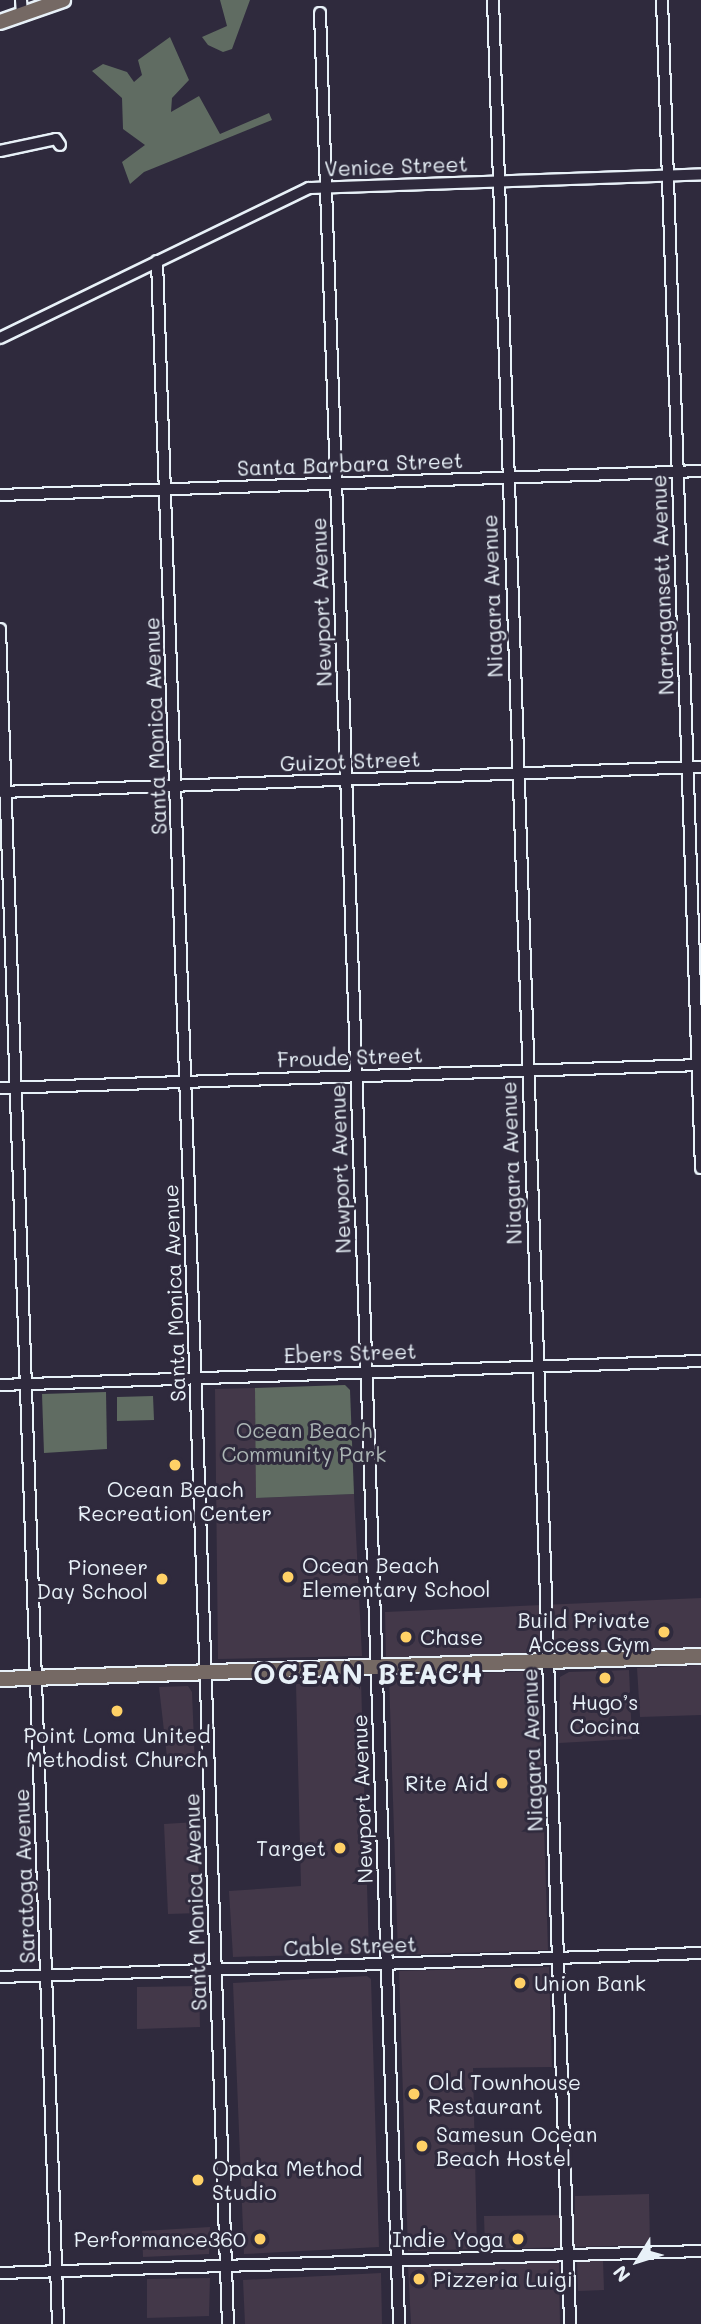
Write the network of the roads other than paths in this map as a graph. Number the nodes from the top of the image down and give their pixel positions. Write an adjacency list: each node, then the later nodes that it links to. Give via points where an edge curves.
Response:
1 (63, 0): 4 (main road)
2 (492, 0): 11 (street, Niagara Avenue)
3 (662, 0): 10 (street, Narragansett Avenue)
4 (22, 7): 6 (main road)
5 (320, 13): 12 (street, Newport Avenue)
6 (0, 22)
7 (60, 145): 8 (street, via 55,139)
8 (0, 151)
9 (701, 174): 10 (street, Venice Street)
10 (666, 176): 11 (street, Venice Street); 16 (street, Narragansett Avenue)
11 (498, 182): 12 (street, Venice Street); 17 (street, Niagara Avenue)
12 (326, 188): 13 (street, Venice Street, via 296,193); 18 (street, Newport Avenue)
13 (157, 261): 14 (street, Venice Street); 19 (street, Santa Monica Avenue)
14 (0, 338)
15 (701, 471): 16 (street, Santa Barbara Street)
16 (677, 472): 17 (street, Santa Barbara Street); 23 (street, Narragansett Avenue)
17 (506, 478): 18 (street, Santa Barbara Street); 24 (street, Niagara Avenue)
18 (335, 484): 19 (street, Santa Barbara Street); 25 (street, Newport Avenue)
19 (166, 489): 20 (street, Santa Barbara Street); 26 (street, Santa Monica Avenue)
20 (0, 495)
21 (0, 629): 27 (street, Saratoga Avenue)
22 (701, 767): 23 (street, Guizot Street)
23 (687, 768): 24 (street, Guizot Street); 28 (street, Narragansett Avenue)
24 (518, 774): 25 (street, Guizot Street); 29 (street, Niagara Avenue)
25 (347, 780): 26 (street, Guizot Street); 30 (street, Newport Avenue)
26 (176, 786): 27 (street, Guizot Street); 31 (street, Santa Monica Avenue)
27 (3, 792): 33 (street, Saratoga Avenue)
28 (699, 1065): 29 (street, Froude Street); 34 (street, Narragansett Avenue)
29 (526, 1070): 30 (street, Froude Street); 36 (street, Niagara Avenue)
30 (356, 1075): 31 (street, Froude Street); 37 (street, Newport Avenue)
31 (187, 1083): 33 (street, Froude Street); 38 (street, Santa Monica Avenue)
32 (0, 1088): 33 (street, Froude Street)
33 (17, 1088): 39 (street, Saratoga Avenue)
34 (701, 1168)
35 (701, 1361): 36 (street, Ebers Street)
36 (538, 1367): 37 (street, Ebers Street); 42 (street, Niagara Avenue)
37 (368, 1372): 38 (street, Ebers Street); 43 (street, Newport Avenue)
38 (196, 1378): 39 (street, Ebers Street); 44 (street, Santa Monica Avenue)
39 (26, 1384): 40 (street, Ebers Street); 46 (street, Saratoga Avenue)
40 (0, 1385)
41 (701, 1656): 42 (main road)
42 (548, 1662): 43 (main road); 48 (street, Niagara Avenue)
43 (377, 1668): 44 (main road); 49 (street, Newport Avenue)
44 (207, 1673): 46 (main road); 50 (street, Santa Monica Avenue)
45 (0, 1679): 46 (main road)
46 (37, 1679): 51 (street, Saratoga Avenue)
47 (701, 1953): 48 (street, Cable Street)
48 (557, 1957): 49 (street, Cable Street); 54 (street, Niagara Avenue)
49 (387, 1963): 50 (street, Cable Street); 55 (street, Newport Avenue)
50 (216, 1970): 51 (street, Cable Street); 56 (street, Santa Monica Avenue)
51 (46, 1975): 52 (street, Cable Street); 57 (street, Saratoga Avenue)
52 (0, 1976)
53 (701, 2250): 54 (street)
54 (568, 2255): 55 (street); 62 (street, Niagara Avenue)
55 (397, 2260): 56 (street); 61 (street, Newport Avenue)
56 (226, 2266): 57 (street); 60 (street, Santa Monica Avenue)
57 (56, 2271): 58 (street); 59 (street, Saratoga Avenue)
58 (0, 2273)
59 (58, 2324)
60 (228, 2324)
61 (400, 2324)
62 (570, 2324)

